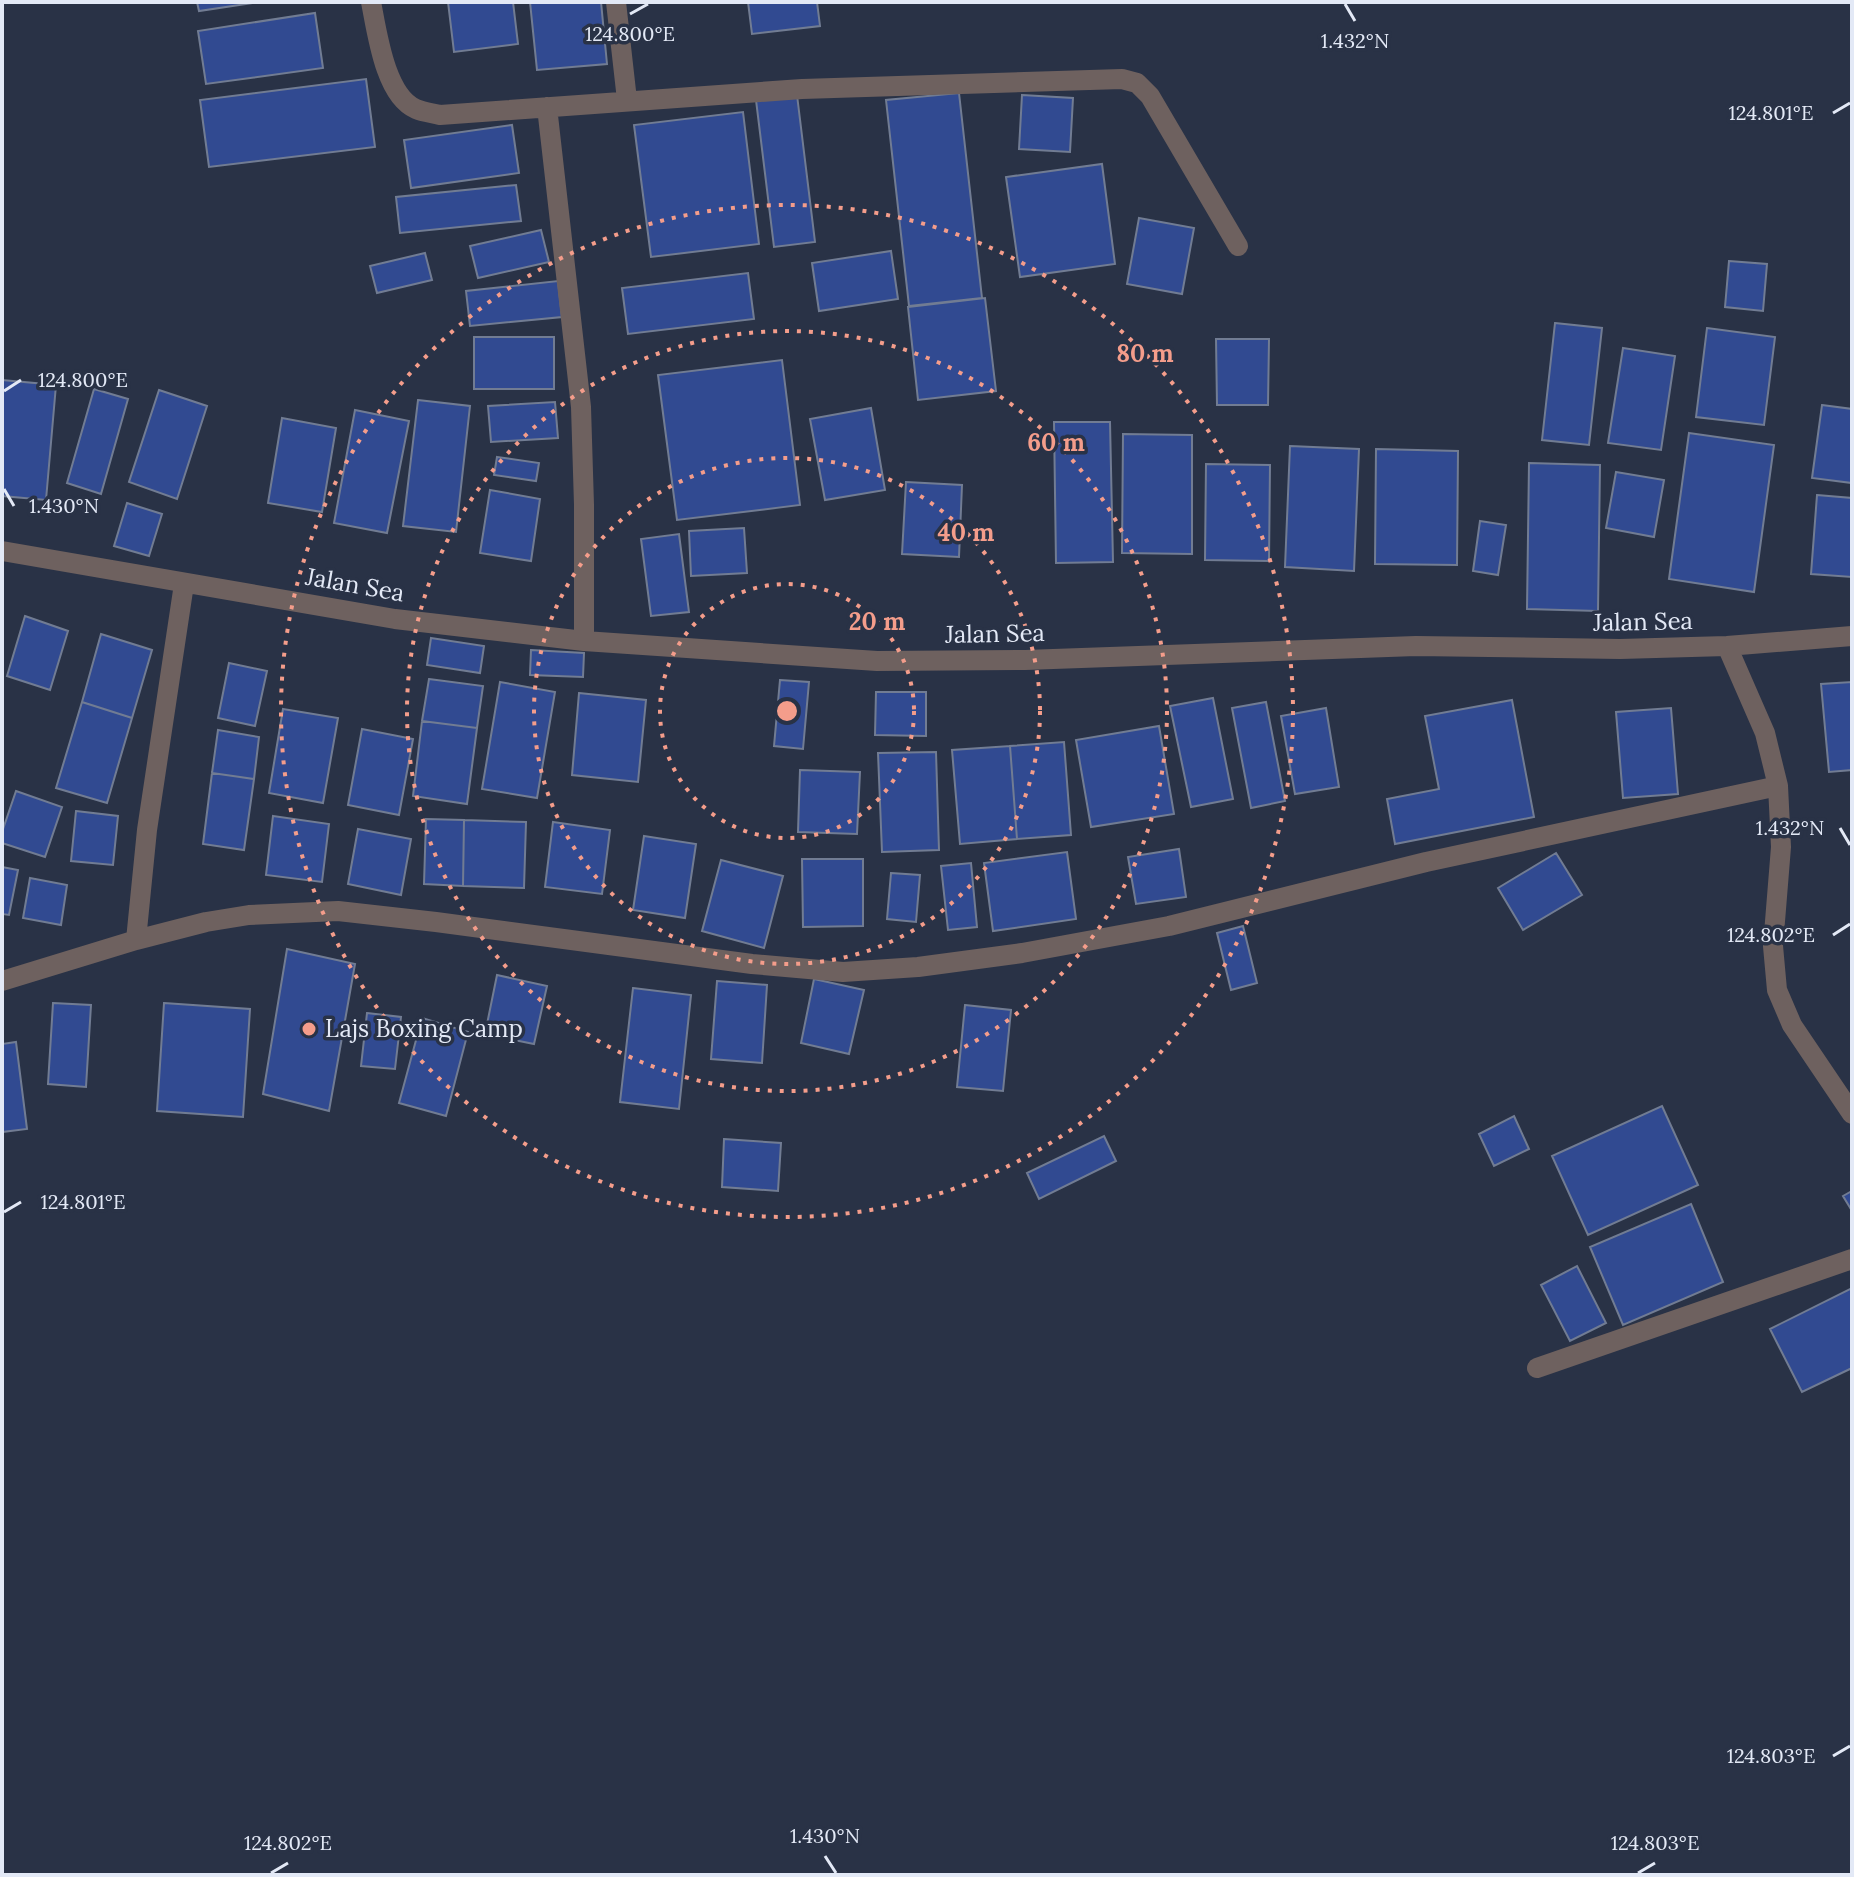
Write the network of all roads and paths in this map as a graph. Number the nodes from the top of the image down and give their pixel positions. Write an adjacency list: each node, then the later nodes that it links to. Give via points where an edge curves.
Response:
1 (371, 2): 4 (street, via 396,92 414,108 440,115)
2 (616, 2): 3 (street)
3 (627, 100): 4 (street); 5 (street, via 1122,79 1137,83 1150,96)
4 (547, 107): 9 (street, via 581,407)
5 (1238, 246)
6 (2, 551): 7 (street, Jalan Sea)
7 (184, 584): 9 (street, Jalan Sea, via 395,619); 12 (street)
8 (1852, 636): 10 (street, Jalan Sea)
9 (584, 641): 10 (street, Jalan Sea, via 877,661 1416,646)
10 (1727, 646): 11 (street, via 1765,733)
11 (1778, 786): 12 (street, via 1426,862 1169,926 918,967 843,972 752,964 338,911 249,915); 14 (street, via 1781,847 1773,946 1777,990 1792,1025)
12 (136, 940): 13 (street)
13 (2, 981)
14 (1852, 1114)
15 (1852, 1259): 16 (street)
16 (1537, 1368)

